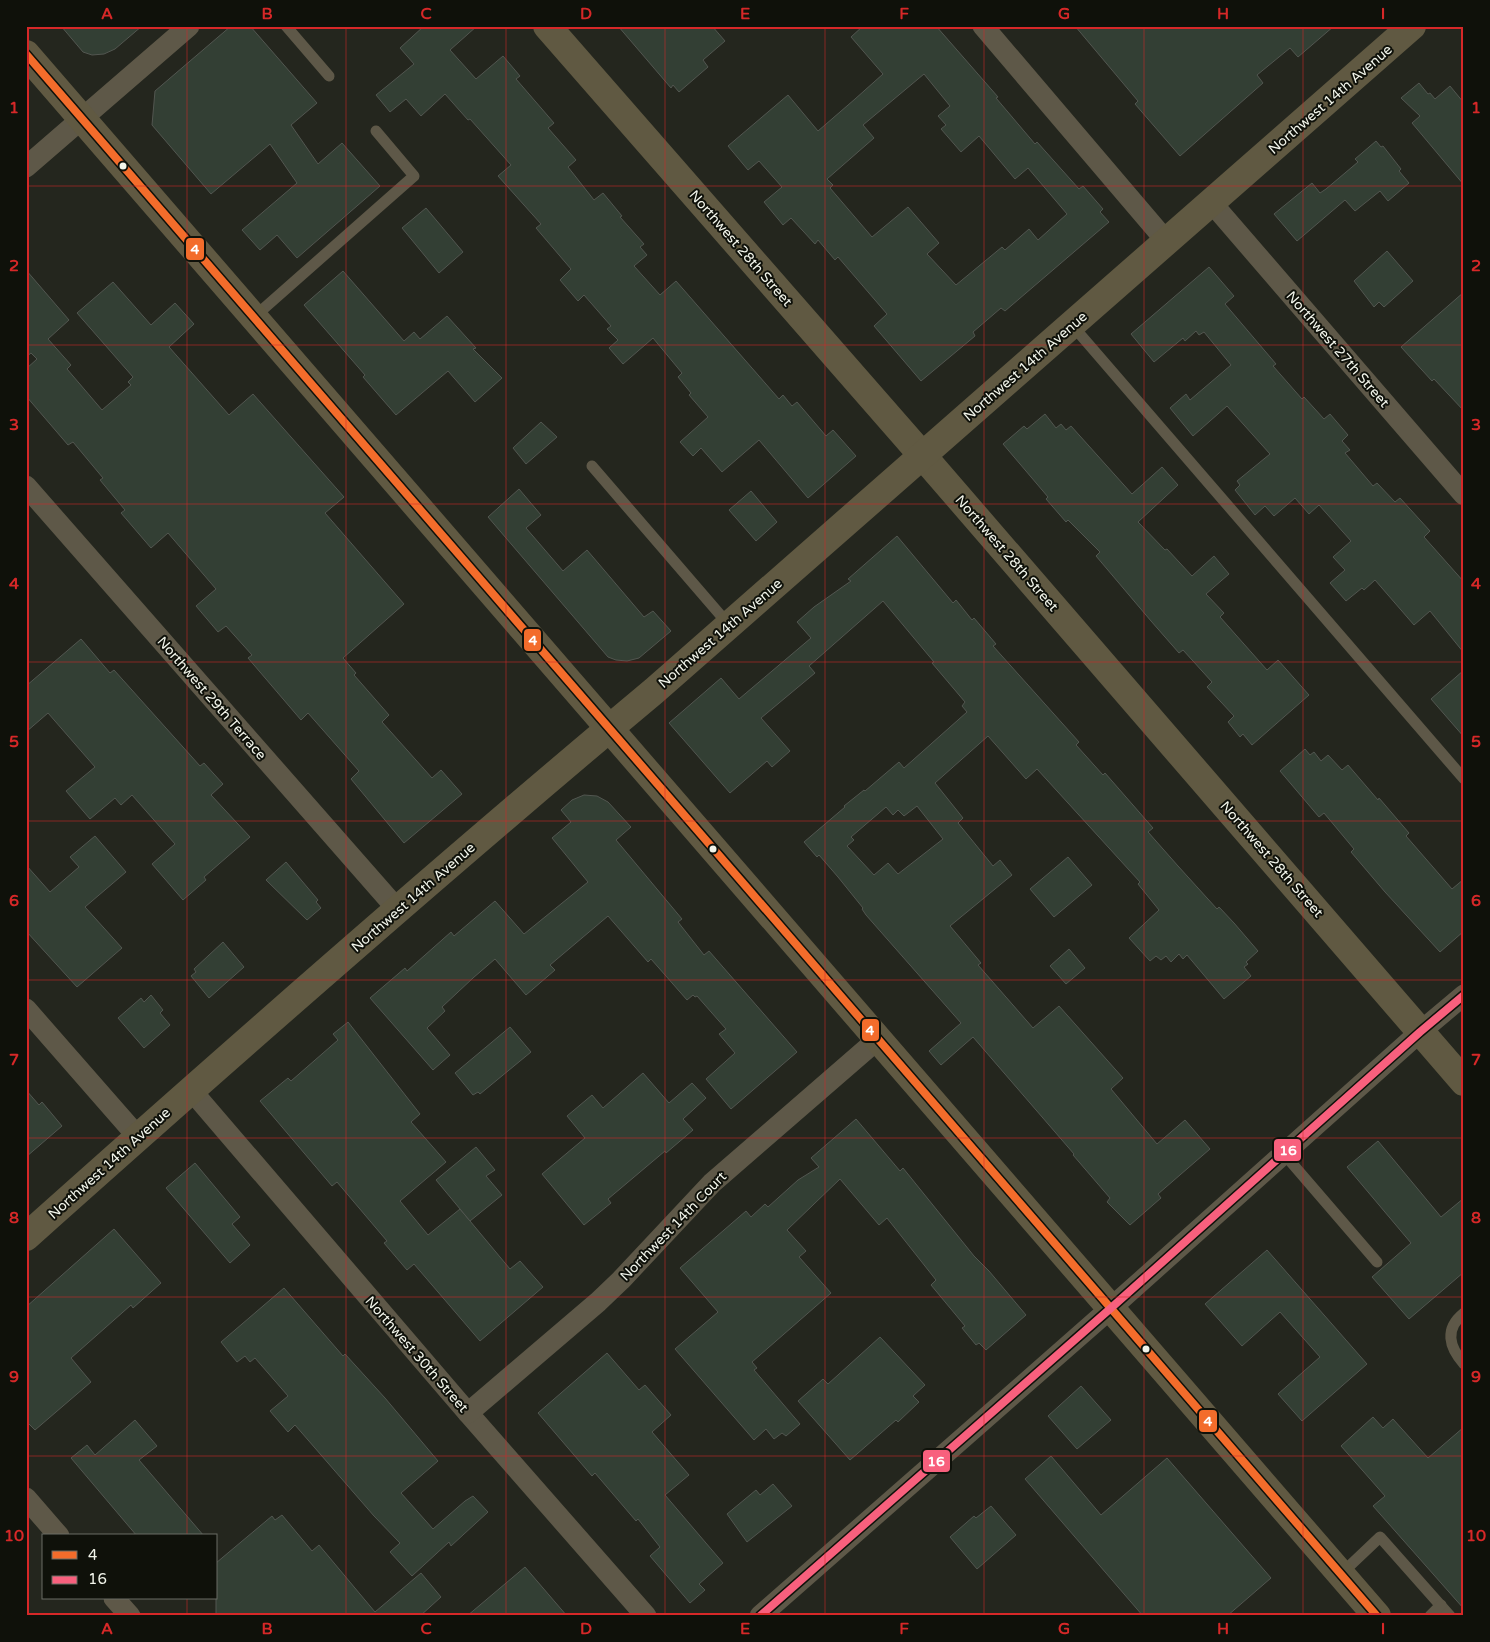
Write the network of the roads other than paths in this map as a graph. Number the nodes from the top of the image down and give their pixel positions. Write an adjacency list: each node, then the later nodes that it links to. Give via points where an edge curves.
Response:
1 (189, 26): 8 (street)
2 (286, 26): 7 (lane)
3 (547, 26): 15 (street, Northwest 28th Street)
4 (983, 26): 12 (street)
5 (1412, 26): 11 (street, Northwest 14th Avenue)
6 (26, 54): 8 (street)
7 (329, 76)
8 (82, 118): 10 (street); 13 (street)
9 (376, 131): 13 (lane, via 414,176)
10 (26, 167)
11 (1211, 202): 12 (street, Northwest 14th Avenue); 18 (street, Northwest 27th Street)
12 (1167, 242): 14 (street, Northwest 14th Avenue)
13 (254, 317): 20 (street)
14 (1072, 325): 15 (street, Northwest 14th Avenue); 21 (lane)
15 (922, 455): 19 (street, Northwest 14th Avenue); 25 (street, Northwest 28th Street)
16 (592, 466): 19 (lane)
17 (26, 486): 22 (street, Northwest 29th Terrace)
18 (1464, 496)
19 (729, 625): 20 (street, Northwest 14th Avenue)
20 (610, 728): 22 (street, Northwest 14th Avenue); 26 (street)
21 (1464, 779)
22 (398, 910): 28 (street, Northwest 14th Avenue)
23 (1464, 995): 25 (street)
24 (26, 1010): 29 (street)
25 (1420, 1032): 27 (street, Northwest 28th Street); 30 (street)
26 (878, 1039): 33 (street); 36 (street, Northwest 14th Court, via 712,1183 598,1302)
27 (1464, 1082)
28 (192, 1090): 29 (street, Northwest 14th Avenue); 36 (street, Northwest 30th Street)
29 (138, 1137): 31 (street, Northwest 14th Avenue)
30 (1284, 1154): 32 (lane); 33 (street)
31 (26, 1237)
32 (1377, 1262)
33 (1111, 1308): 39 (street); 44 (street)
34 (1464, 1313): 35 (lane, via 1457,1318 1450,1337 1455,1354)
35 (1464, 1364)
36 (468, 1413): 43 (street, Northwest 30th Street)
37 (26, 1498): 38 (street)
38 (58, 1534)
39 (1341, 1574): 41 (lane, via 1380,1537); 45 (street)
40 (116, 1600): 42 (street)
41 (1441, 1605): 46 (lane); 47 (lane)
42 (130, 1616)
43 (646, 1616)
44 (760, 1616)
45 (1377, 1616)
46 (1430, 1616)
47 (1450, 1616)

